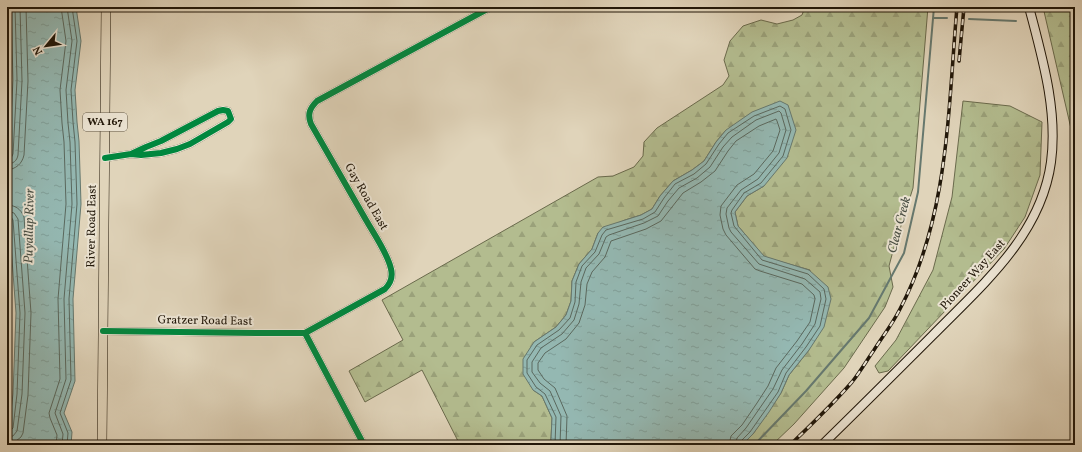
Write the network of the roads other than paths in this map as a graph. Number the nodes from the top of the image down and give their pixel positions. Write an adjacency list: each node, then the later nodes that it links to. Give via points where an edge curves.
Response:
1 (106, 7): 5 (main road, River Road East / WA 167)
2 (491, 7): 7 (street, Gay Road East, via 317,101 310,110 311,124 379,242 390,264 392,275 385,289)
3 (1029, 7): 10 (main road, Pioneer Way East, via 1048,87 1052,126 1048,179 1033,218 1009,255 986,281)
4 (131, 154): 4 (street, via 152,154 190,144 228,122 231,119 230,115 228,111 218,111); 5 (street)
5 (105, 158): 6 (main road, River Road East / WA 167)
6 (103, 331): 7 (street, Gratzer Road East); 8 (main road, River Road East / WA 167)
7 (306, 333): 9 (street)
8 (102, 445)
9 (364, 445)
10 (822, 445)

